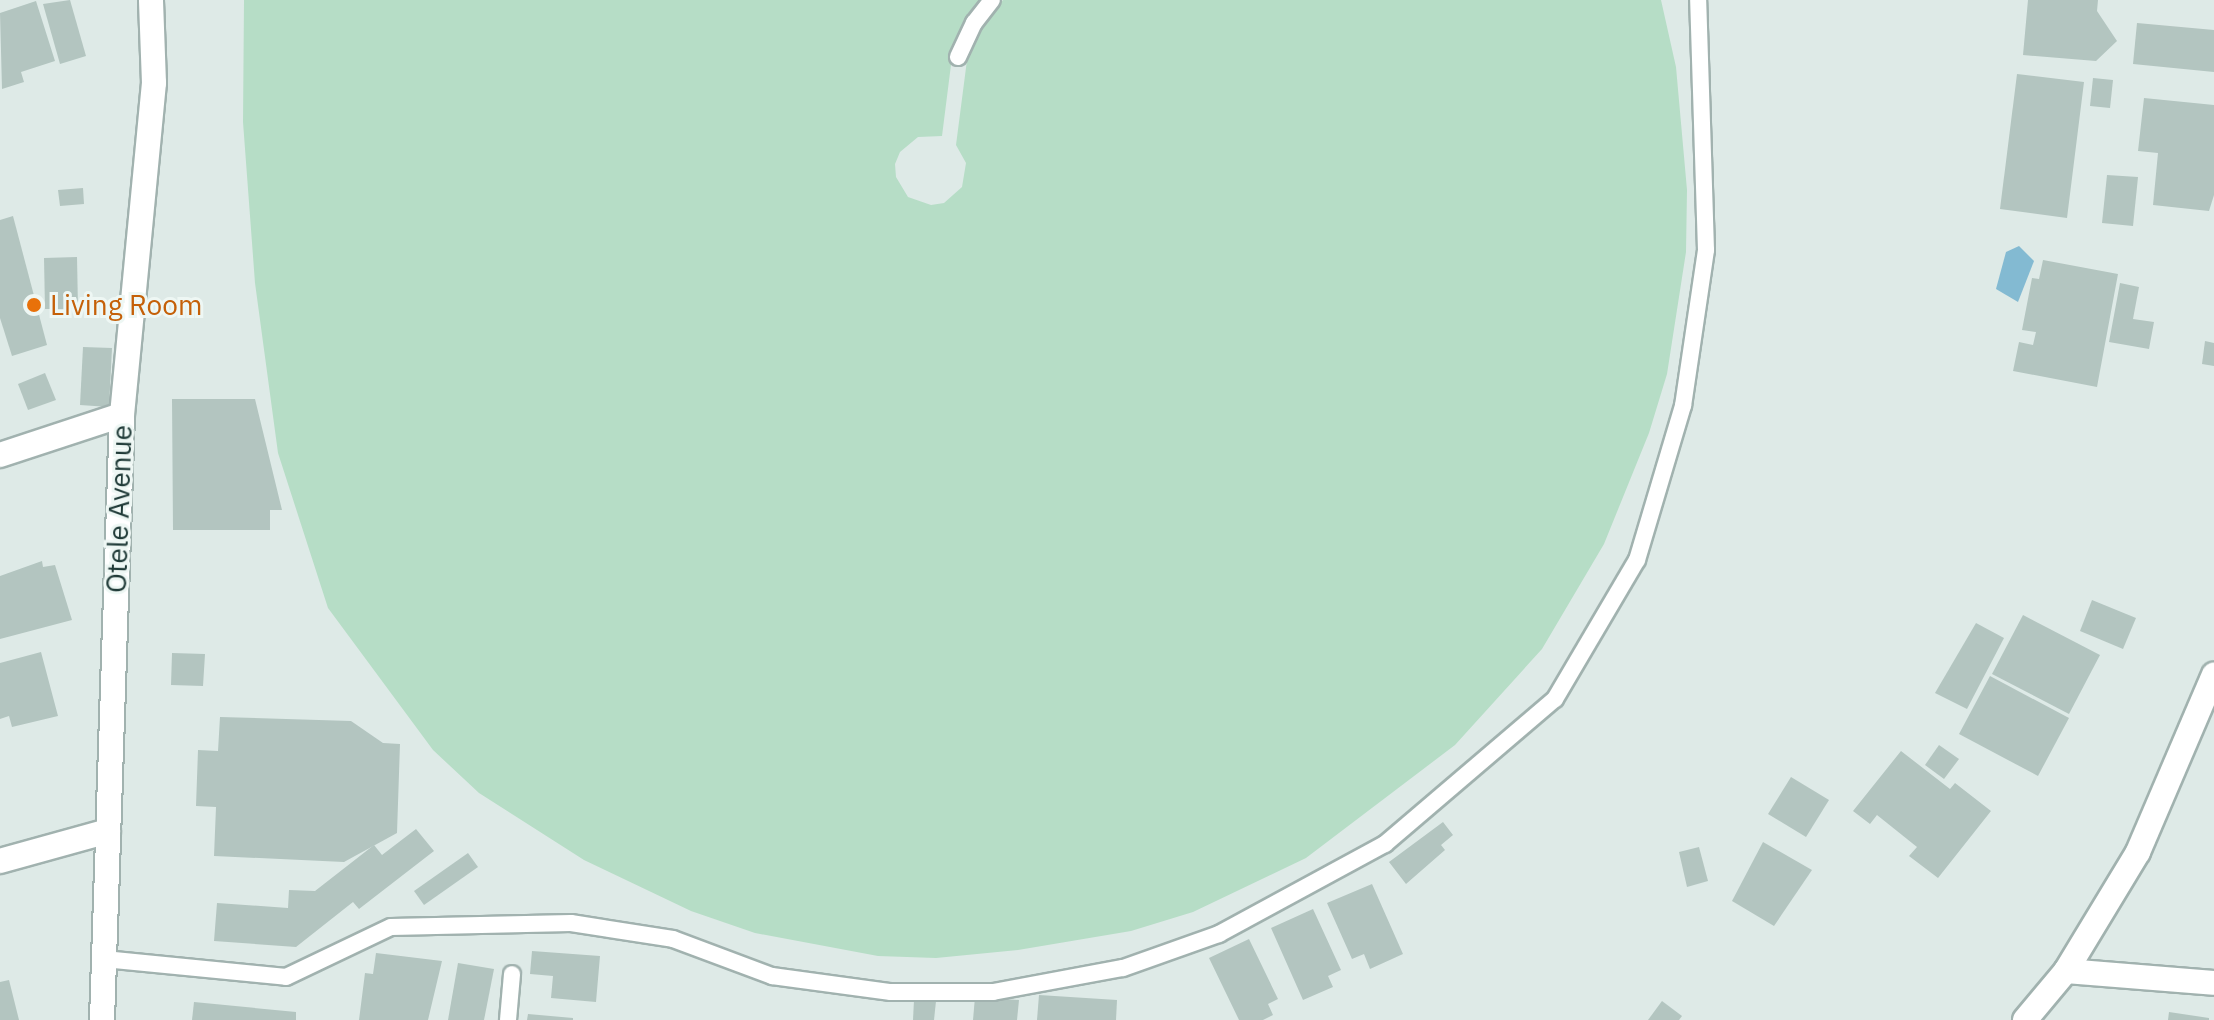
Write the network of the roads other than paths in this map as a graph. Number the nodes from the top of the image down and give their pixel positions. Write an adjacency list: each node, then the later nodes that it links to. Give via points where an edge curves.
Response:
1 (151, 0): 5 (street, Otele Avenue, via 154,83)
2 (992, 0): 4 (lane)
3 (1698, 0): 10 (lane, via 1706,250 1683,406 1637,560 1555,699 1385,844 1219,934 1123,968 993,992 891,992 772,976 673,939 571,923 391,927 286,977)
4 (958, 57)
5 (122, 415): 6 (street); 8 (street, Otele Avenue)
6 (0, 455)
7 (2214, 675): 11 (street, via 2138,852)
8 (108, 831): 9 (street); 10 (street, Otele Avenue)
9 (0, 861)
10 (104, 959): 14 (street, Otele Avenue)
11 (2066, 971): 13 (street); 16 (street)
12 (512, 974): 15 (lane)
13 (2214, 983)
14 (102, 1020)
15 (508, 1020)
16 (2025, 1020)

